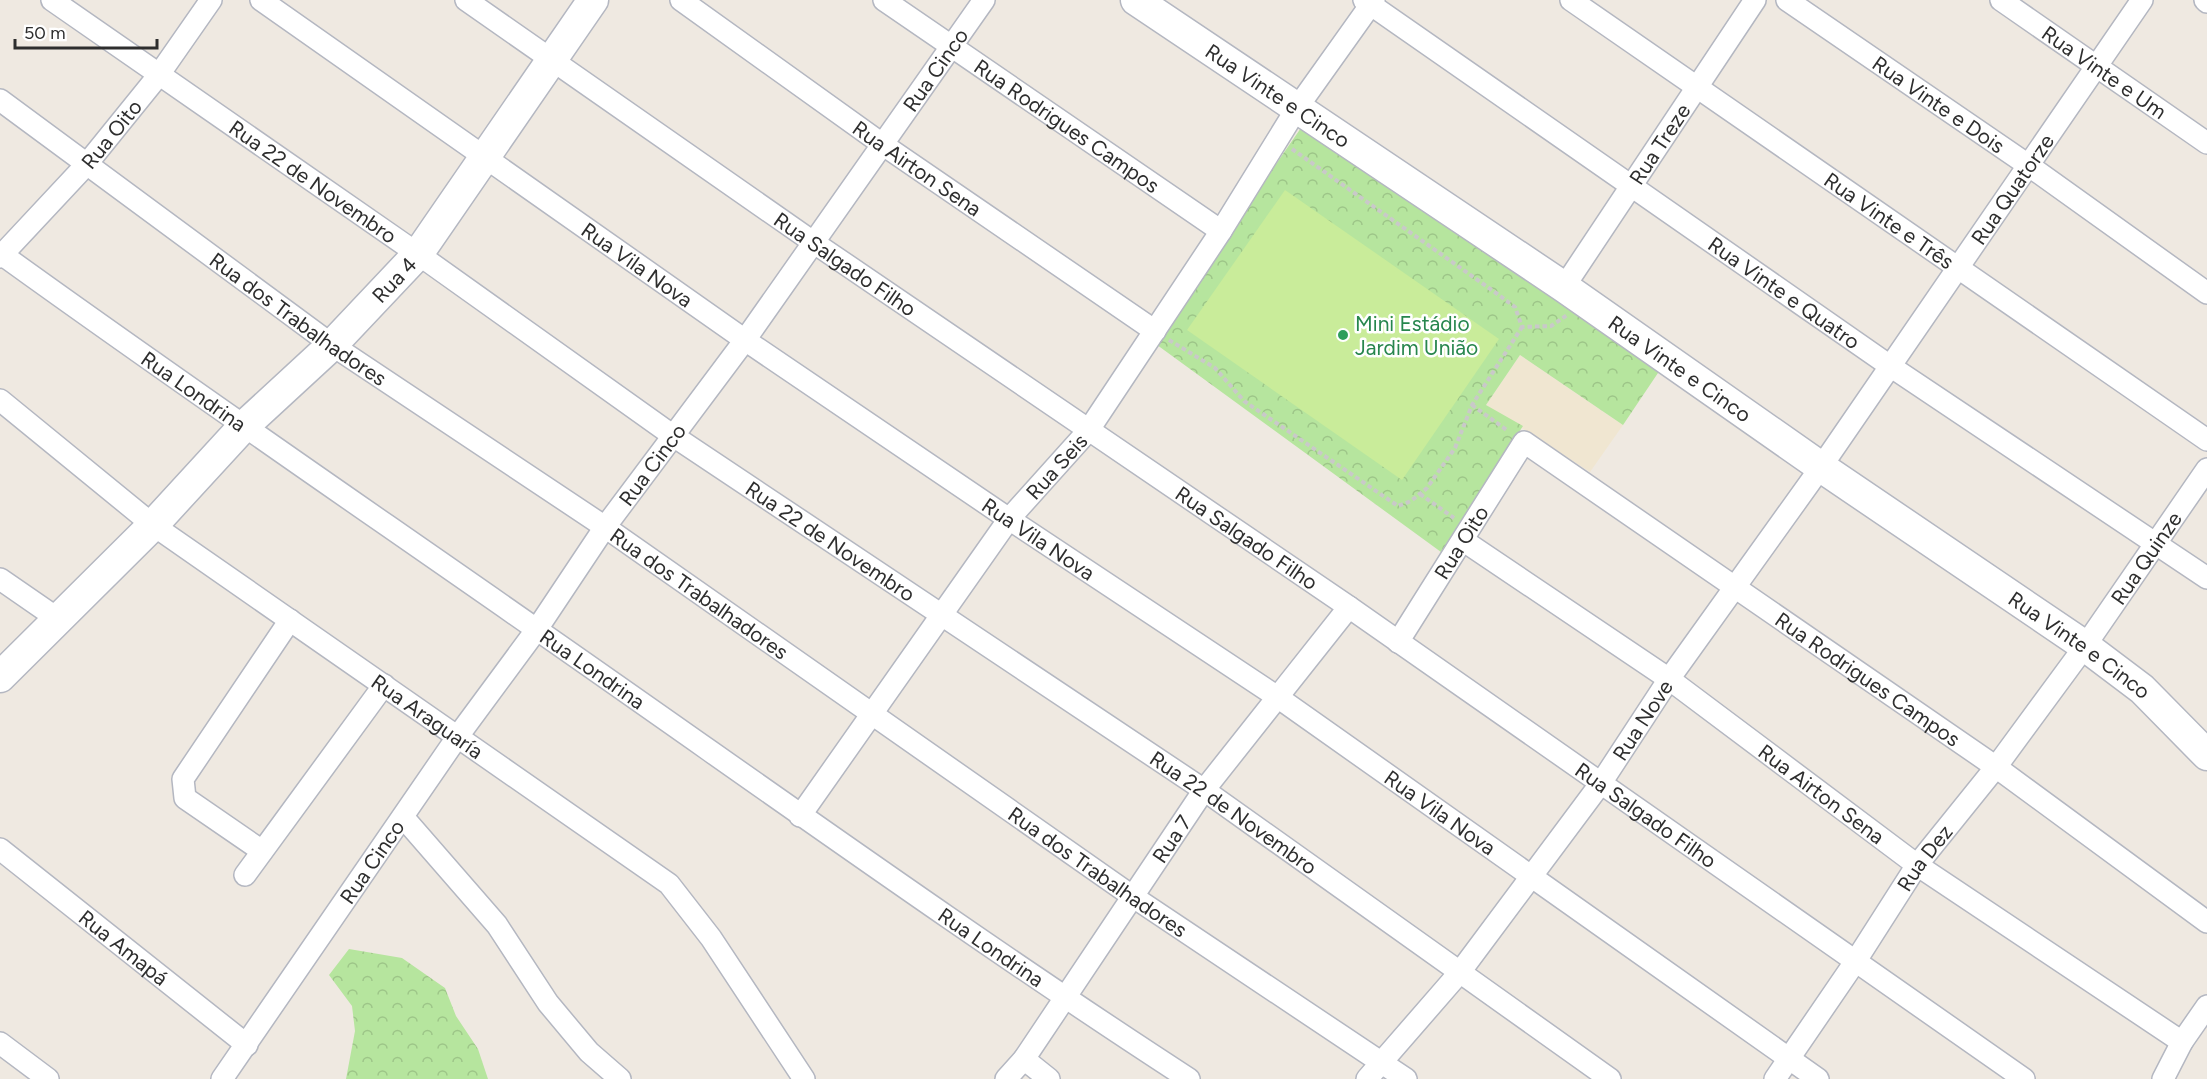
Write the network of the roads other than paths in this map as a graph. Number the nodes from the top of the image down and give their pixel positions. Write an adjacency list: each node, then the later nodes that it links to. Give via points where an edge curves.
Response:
1 (52, 0): 19 (street, Rua 22 de Novembro)
2 (211, 0): 19 (street, Rua Oito)
3 (261, 0): 25 (street, Rua Vila Nova)
4 (466, 0): 17 (street, Rua Salgado Filho)
5 (593, 0): 17 (street, Rua 4)
6 (681, 0): 24 (street, Rua Airton Sena)
7 (884, 0): 16 (street, Rua Rodrigues Campos)
8 (984, 0): 16 (street, Rua Cinco)
9 (1136, 0): 22 (street, Rua Vinte e Cinco)
10 (1571, 0): 20 (street, Rua Vinte e Três)
11 (1755, 0): 20 (street, Rua Treze)
12 (1787, 0): 27 (street, Rua Vinte e Dois)
13 (2001, 0): 18 (street, Rua Vinte e Um)
14 (2142, 0): 18 (street, Rua Quatorze)
15 (1370, 2): 22 (street, Rua Seis); 28 (street, Rua Vinte e Quatro)
16 (953, 45): 24 (street, Rua Cinco); 29 (street, Rua Rodrigues Campos)
17 (553, 61): 25 (street, Rua 4); 30 (street, Rua Salgado Filho)
18 (2097, 66): 23 (street, Rua Vinte e Um); 27 (street, Rua Quatorze)
19 (158, 76): 26 (street, Rua Oito); 31 (street, Rua 22 de Novembro)
20 (1697, 87): 28 (street, Rua Treze); 33 (street, Rua Vinte e Três)
21 (0, 100): 26 (street, Rua dos Trabalhadores)
22 (1297, 108): 29 (street, Rua Seis); 34 (street, Rua Vinte e Cinco)
23 (2207, 143)
24 (882, 144): 30 (street, Rua Cinco); 36 (street, Rua Airton Sena)
25 (484, 157): 31 (street, Rua 4); 37 (street, Rua Vila Nova)
26 (86, 165): 32 (street, Rua Oito); 38 (street, Rua dos Trabalhadores)
27 (2028, 165): 33 (street, Rua Quatorze); 35 (street, Rua Vinte e Dois)
28 (1631, 187): 34 (street, Rua Treze); 39 (street, Rua Vinte e Quatro)
29 (1221, 231): 36 (street, Rua Seis)
30 (813, 242): 37 (street, Rua Cinco); 42 (street, Rua Salgado Filho)
31 (418, 254): 38 (street, Rua 4); 43 (street, Rua 22 de Novembro)
32 (1, 255): 41 (street, Rua Londrina)
33 (1957, 269): 39 (street, Rua Quatorze); 44 (street, Rua Vinte e Três)
34 (1572, 293): 46 (street, Rua Vinte e Cinco)
35 (2207, 293)
36 (1155, 331): 42 (street, Rua Seis)
37 (746, 340): 43 (street, Rua Cinco); 48 (street, Rua Vila Nova)
38 (332, 345): 41 (street, Rua 4); 50 (street, Rua dos Trabalhadores)
39 (1890, 366): 46 (street, Rua Quatorze); 52 (street, Rua Vinte e Quatro)
40 (0, 400): 49 (street, Rua Araguaría)
41 (243, 427): 49 (street, Rua 4); 60 (street, Rua Londrina)
42 (1088, 431): 48 (street, Rua Seis); 56 (street, Rua Salgado Filho)
43 (672, 435): 50 (street, Rua Cinco); 57 (street, Rua 22 de Novembro)
44 (2207, 440)
45 (1524, 442): 51 (street, Rua Oito); 55 (street, Rua Rodrigues Campos)
46 (1821, 467): 55 (street, Rua Nove); 62 (street, Rua Vinte e Cinco)
47 (2207, 469): 52 (street, Rua Quinze)
48 (1009, 519): 57 (street, Rua Seis); 66 (street, Rua Vila Nova)
49 (153, 525): 58 (street, Rua 4); 59 (street, Rua Araguaría)
50 (605, 527): 60 (street, Rua Cinco); 67 (street, Rua dos Trabalhadores)
51 (1467, 536): 61 (street, Rua Oito); 64 (street, Rua Airton Sena)
52 (2155, 544): 53 (street, Rua Vinte e Quatro); 62 (street, Rua Quinze)
53 (2207, 578)
54 (0, 579): 58 (street)
55 (1734, 586): 64 (street, Rua Nove); 70 (street, Rua Rodrigues Campos)
56 (1349, 607): 61 (street, Rua Salgado Filho); 66 (street, Rua 7)
57 (944, 616): 67 (street, Rua Seis); 72 (street, Rua 22 de Novembro)
58 (58, 619): 63 (street, Rua 4)
59 (290, 620): 65 (street, Rua Araguaría); 76 (street, via 183,779 185,798)
60 (537, 629): 68 (street, Rua Cinco); 73 (street, Rua Londrina)
61 (1398, 642): 71 (street, Rua Salgado Filho)
62 (2085, 646): 69 (street, Rua Vinte e Cinco, via 2142,689); 70 (street, Rua Dez)
63 (0, 677)
64 (1669, 679): 71 (street, Rua Nove); 77 (street, Rua Airton Sena)
65 (384, 685): 68 (street, Rua Araguaría); 76 (street)
66 (1276, 696): 72 (street, Rua 7); 79 (street, Rua Vila Nova)
67 (872, 712): 73 (street, Rua Seis); 80 (street, Rua dos Trabalhadores)
68 (458, 736): 74 (street, Rua Cinco); 95 (street, Rua Araguaría, via 669,884 711,938)
69 (2207, 755)
70 (1996, 767): 77 (street, Rua Dez); 81 (street, Rua Rodrigues Campos)
71 (1601, 783): 79 (street, Rua Nove); 82 (street, Rua Salgado Filho)
72 (1204, 790): 80 (street, Rua 7); 83 (street, Rua 22 de Novembro)
73 (801, 816): 84 (street, Rua Londrina)
74 (403, 817): 88 (street, Rua Cinco); 94 (street, via 497,924 555,1012 589,1052)
75 (0, 849): 88 (street, Rua Amapá)
76 (262, 851): 78 (street)
77 (1917, 865): 82 (street, Rua Dez); 86 (street, Rua Airton Sena)
78 (244, 875)
79 (1532, 876): 83 (street, Rua Nove); 90 (street, Rua Vila Nova)
80 (1132, 896): 84 (street, Rua 7); 91 (street, Rua dos Trabalhadores)
81 (2207, 922)
82 (1855, 962): 90 (street, Rua Dez); 104 (street, Rua Salgado Filho)
83 (1460, 972): 91 (street, Rua Nove); 101 (street, Rua 22 de Novembro)
84 (1065, 999): 89 (street, Rua 7); 98 (street, Rua Londrina)
85 (2207, 1006): 86 (street)
86 (2182, 1042): 105 (street)
87 (0, 1043): 92 (street)
88 (248, 1045): 93 (street, Rua Cinco)
89 (1024, 1059): 96 (street, Rua 7); 97 (street)
90 (1789, 1059): 102 (street, Rua Dez); 103 (street, Rua Vila Nova)
91 (1381, 1061): 99 (street, Rua Nove); 100 (street, Rua dos Trabalhadores)
92 (48, 1079)
93 (222, 1079)
94 (620, 1079)
95 (804, 1079)
96 (1006, 1079)
97 (1049, 1079)
98 (1189, 1079)
99 (1367, 1079)
100 (1406, 1079)
101 (1610, 1079)
102 (1775, 1079)
103 (1818, 1079)
104 (2024, 1079)
105 (2163, 1079)

